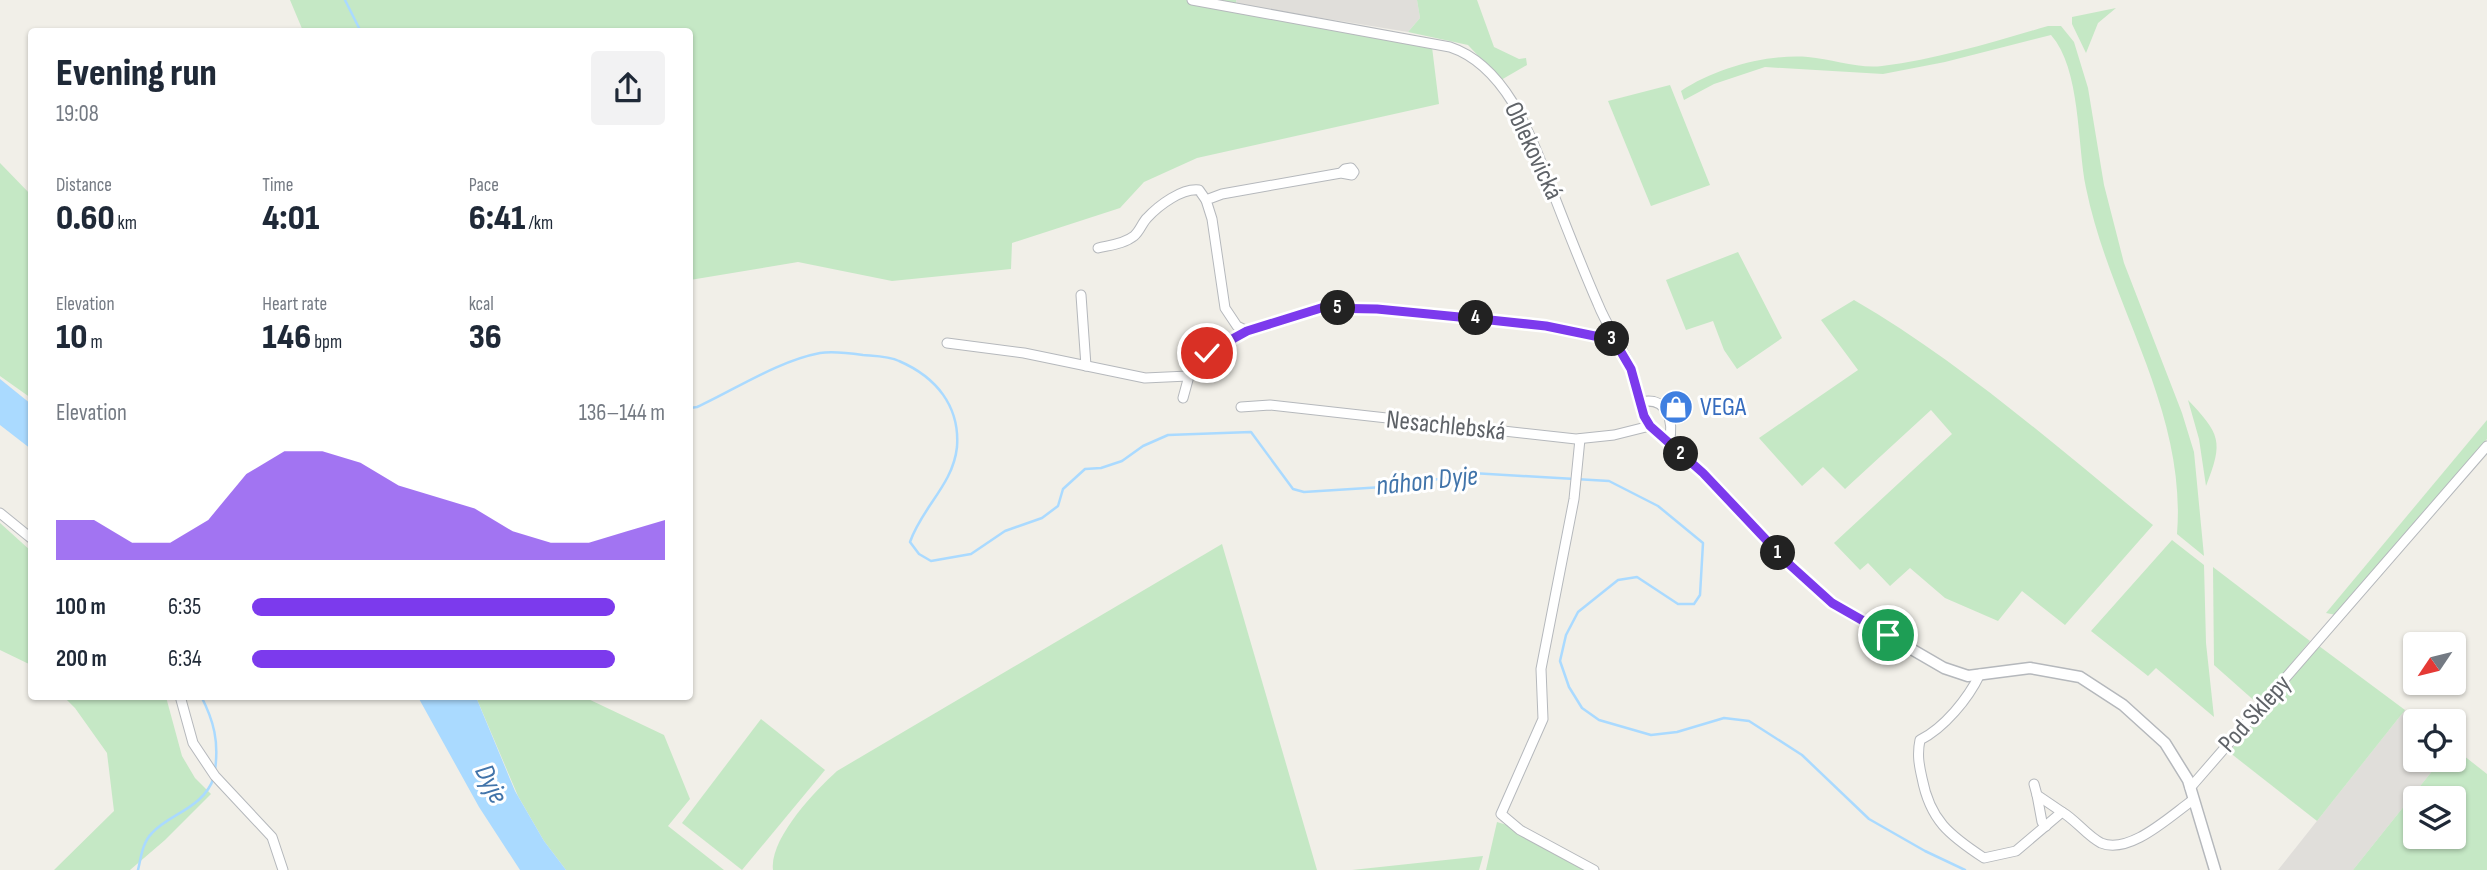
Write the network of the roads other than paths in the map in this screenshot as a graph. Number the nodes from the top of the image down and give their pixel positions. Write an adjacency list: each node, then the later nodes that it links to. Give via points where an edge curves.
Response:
1 (1192, 0): 7 (street, Oblekovická, via 1450,47 1483,68 1503,88 1535,141)
2 (1341, 173): 3 (street)
3 (1206, 200): 4 (street, via 1199,190 1190,189 1147,218 1124,242); 6 (street, via 1225,308 1237,326)
4 (1098, 248)
5 (1081, 295): 9 (street)
6 (1247, 331): 7 (street, via 1321,308 1346,308 1546,326); 10 (street, via 1207,353 1192,365)
7 (1614, 340): 12 (street, Oblekovická, via 1631,369)
8 (947, 343): 9 (street)
9 (1086, 366): 10 (street, via 1145,378)
10 (1188, 376): 11 (street)
11 (1183, 398)
12 (1641, 402): 14 (street, Oblekovická); 16 (street, via 1659,402 1666,409 1671,421)
13 (1241, 407): 15 (street, Nesachlebská, via 1270,405)
14 (1650, 426): 15 (street, Nesachlebská); 16 (street, Oblekovická)
15 (1580, 439): 29 (street, via 1576,486 1541,669 1543,719 1501,814 1520,830)
16 (1669, 443): 20 (street, Oblekovická, via 1832,603 1944,668 1968,676)
17 (2487, 446): 23 (street, Pod Sklepy)
18 (0, 513): 19 (street)
19 (28, 536)
20 (1980, 674): 23 (street, Oblekovická, via 2030,668 2080,677 2123,705 2165,743); 27 (street, via 1959,706 1933,734 1920,740 1917,755 1926,801 1935,818 1983,862 2016,851)
21 (181, 700): 28 (street, via 193,743 215,776 272,837)
22 (2034, 784): 24 (street)
23 (2190, 788): 25 (street, Oblekovická)
24 (2037, 795): 26 (street); 27 (street)
25 (2193, 800): 26 (street, via 2120,846 2100,842); 30 (street, Oblekovická)
26 (2062, 812): 27 (street)
27 (2046, 826)
28 (283, 870)
29 (1594, 870)
30 (2214, 870)

